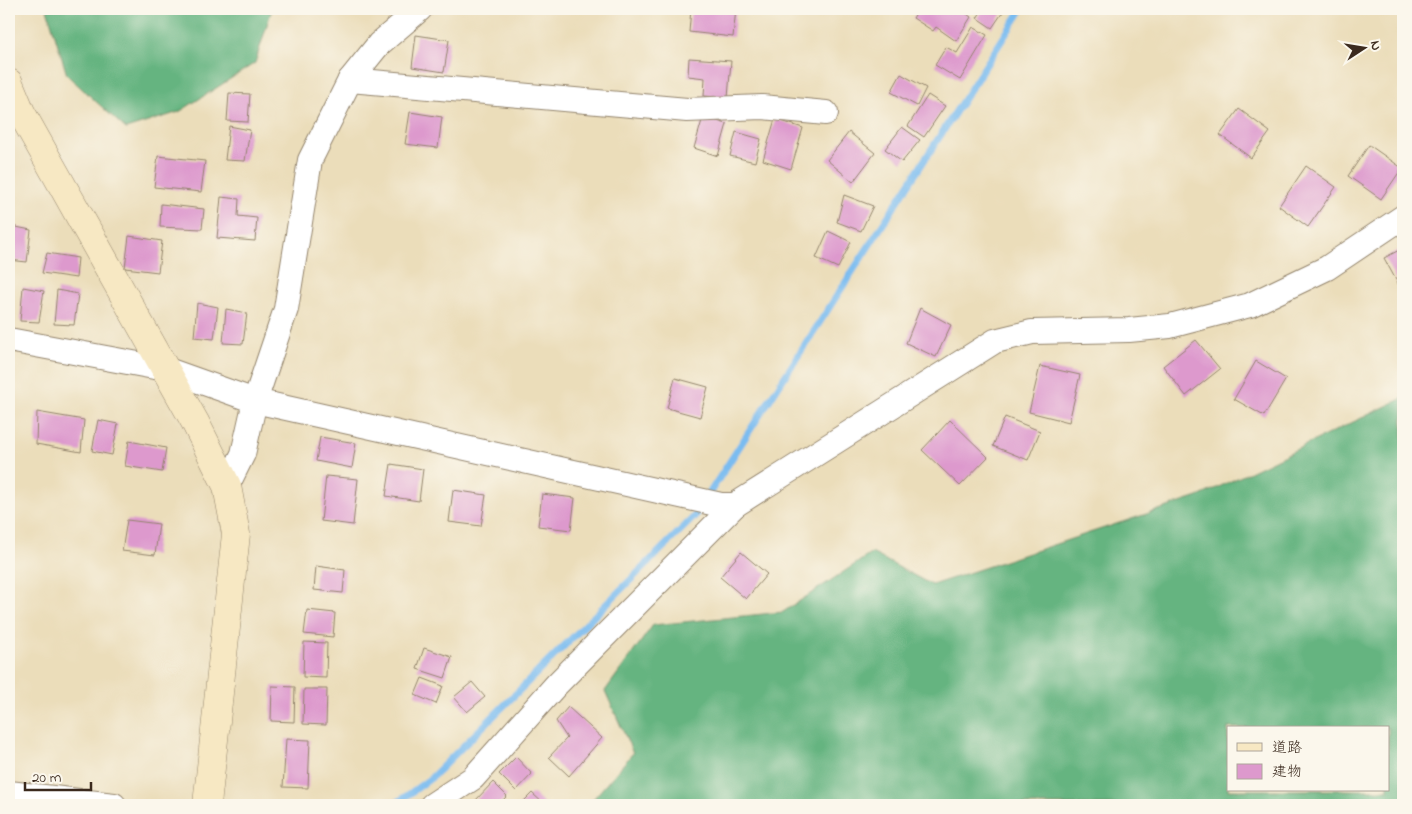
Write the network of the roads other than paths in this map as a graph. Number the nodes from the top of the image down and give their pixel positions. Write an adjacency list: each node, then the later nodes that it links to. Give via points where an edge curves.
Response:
1 (420, 9): 2 (street, via 379,44)
2 (350, 80): 4 (street, via 687,110 762,107); 8 (street, via 310,160 286,309)
3 (9, 83): 7 (street, via 21,112)
4 (826, 113)
5 (1403, 217): 10 (street, via 1327,268 1250,305 1170,326 1032,332 996,341)
6 (9, 342): 7 (street)
7 (165, 369): 8 (street); 9 (street)
8 (255, 402): 9 (street, via 244,454); 10 (street)
9 (227, 486): 13 (street, via 236,534)
10 (728, 505): 14 (street, via 557,684 473,778)
11 (9, 793): 12 (street)
12 (114, 805)
13 (207, 805)
14 (432, 805)

